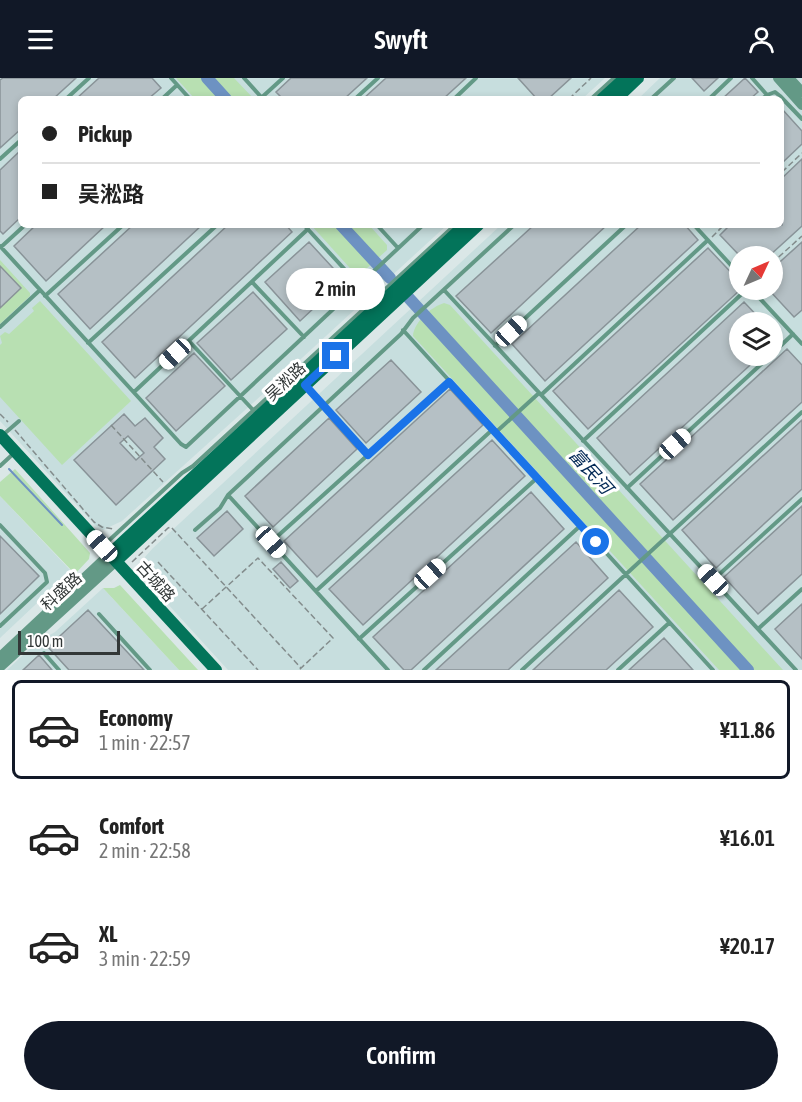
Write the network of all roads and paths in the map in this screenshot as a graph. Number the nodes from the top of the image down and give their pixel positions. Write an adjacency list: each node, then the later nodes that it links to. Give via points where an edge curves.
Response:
1 (89, 78): 19 (lane)
2 (171, 78): 16 (lane)
3 (244, 78): 22 (lane)
4 (283, 78): 23 (lane)
5 (378, 78): 24 (lane)
6 (477, 78): 25 (lane)
7 (591, 78): 26 (path)
8 (614, 78): 27 (lane)
9 (625, 78): 28 (main road)
10 (638, 78): 29 (main road)
11 (674, 78): 30 (lane)
12 (731, 78): 31 (lane)
13 (752, 78): 18 (lane)
14 (777, 78): 34 (street)
15 (789, 78): 17 (street)
16 (177, 85): 20 (lane); 21 (lane)
17 (802, 92)
18 (767, 95): 32 (lane, via 775,92)
19 (69, 96)
20 (165, 96)
21 (187, 96)
22 (259, 96)
23 (265, 96)
24 (358, 96)
25 (457, 96)
26 (572, 96)
27 (594, 96)
28 (605, 96)
29 (619, 96)
30 (654, 96)
31 (712, 96)
32 (780, 96)
33 (784, 100): 35 (lane)
34 (802, 105)
35 (802, 119)
36 (18, 143): 38 (lane)
37 (802, 153): 39 (path)
38 (0, 159)
39 (784, 170)
40 (22, 228): 56 (lane)
41 (120, 228): 64 (lane)
42 (214, 228): 72 (lane)
43 (305, 228): 60 (lane)
44 (307, 228): 61 (lane)
45 (380, 228): 57 (lane)
46 (420, 228): 57 (lane)
47 (452, 228): 85 (lane)
48 (462, 228): 85 (main road, 吴淞路)
49 (475, 228): 78 (main road, 吴淞路)
50 (511, 228): 63 (lane)
51 (623, 228): 75 (lane)
52 (697, 228): 55 (lane)
53 (721, 228): 55 (path)
54 (802, 236): 58 (path)
55 (708, 240): 59 (lane); 80 (lane)
56 (0, 247): 62 (lane)
57 (398, 248): 61 (lane)
58 (783, 253)
59 (729, 263)
60 (252, 282): 70 (lane); 71 (lane)
61 (359, 285): 70 (lane)
62 (40, 290): 64 (lane); 67 (lane)
63 (444, 290): 68 (lane); 75 (lane)
64 (45, 296): 72 (lane)
65 (735, 300): 91 (lane)
66 (762, 300): 69 (lane)
67 (0, 327)
68 (403, 330): 77 (lane); 82 (lane)
69 (794, 334): 73 (lane); 74 (lane)
70 (304, 337): 81 (lane)
71 (189, 341): 79 (lane); 81 (lane)
72 (88, 343): 79 (lane)
73 (783, 344)
74 (802, 344)
75 (495, 346): 80 (lane)
76 (760, 366): 97 (lane)
77 (449, 382): 89 (lane); 93 (lane)
78 (305, 385): 82 (lane); 85 (main road, 吴淞路)
79 (134, 392): 81 (lane, via 186,447)
80 (540, 394): 89 (lane); 91 (lane)
81 (240, 396): 85 (lane)
82 (324, 406): 93 (lane); 98 (lane)
83 (802, 412): 104 (lane)
84 (0, 414): 88 (path)
85 (259, 416): 96 (lane); 106 (main road, 吴淞路)
86 (19, 421): 88 (lane)
87 (111, 425): 96 (path)
88 (12, 427): 90 (lane); 103 (path, via 94,522)
89 (494, 431): 95 (lane); 112 (lane)
90 (1, 438): 92 (main road, 古城路)
91 (583, 441): 97 (lane)
92 (14, 453): 94 (lane); 106 (main road, 古城路)
93 (368, 455): 105 (lane)
94 (0, 466)
95 (537, 478): 101 (lane); 118 (lane)
96 (168, 486): 103 (lane)
97 (627, 488): 104 (lane)
98 (228, 495): 102 (lane, via 220,508); 105 (lane)
99 (802, 498): 109 (lane)
100 (0, 525): 116 (lane, via 45,573 47,582)
101 (580, 526): 108 (lane); 129 (lane)
102 (195, 530)
103 (118, 532): 106 (lane)
104 (670, 534): 108 (lane); 109 (lane)
105 (271, 542): 112 (lane)
106 (110, 558): 110 (path, via 171,527); 120 (street, 科盛路); 121 (street, 科盛路); 125 (main road, 古城路); 126 (main road, 古城路)
107 (158, 561): 113 (path)
108 (626, 575): 115 (lane); 130 (lane)
109 (713, 580): 117 (lane)
110 (226, 587): 113 (path); 122 (path); 122 (path, via 258,558 333,638)
111 (802, 590): 117 (lane)
112 (316, 591): 118 (lane)
113 (202, 609): 127 (path)
114 (99, 614): 124 (lane)
115 (669, 623): 131 (lane); 132 (lane)
116 (0, 626)
117 (758, 629): 133 (lane)
118 (360, 639): 128 (lane)
119 (44, 653): 123 (lane)
120 (0, 657)
121 (0, 667)
122 (300, 669)
123 (59, 670)
124 (150, 670)
125 (209, 670)
126 (216, 670)
127 (258, 670)
128 (388, 670)
129 (424, 670)
130 (522, 670)
131 (618, 670)
132 (712, 670)
133 (796, 670)

